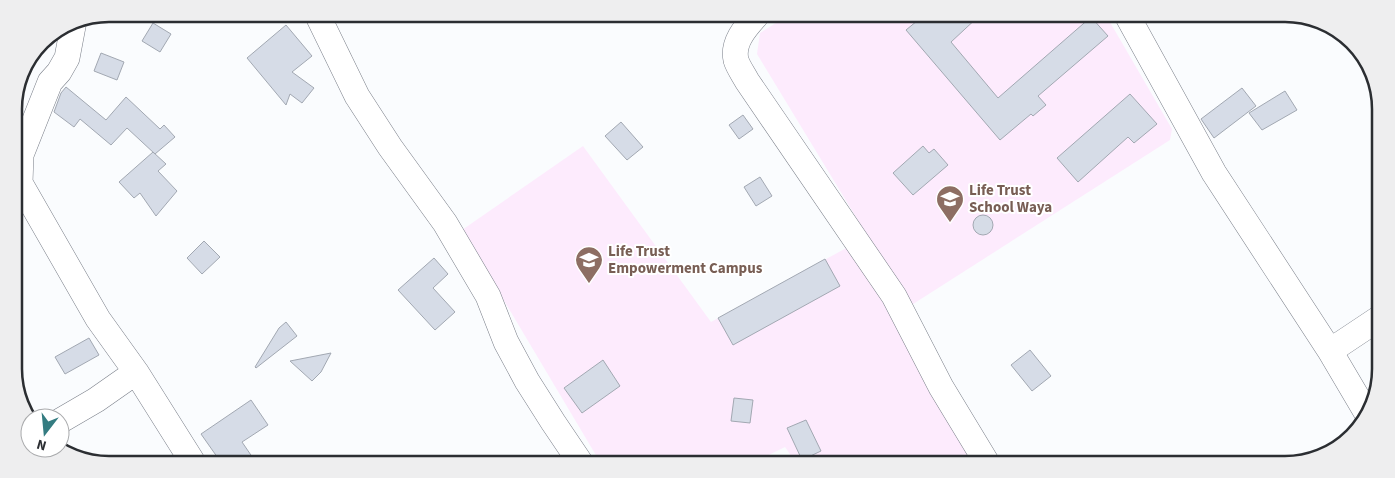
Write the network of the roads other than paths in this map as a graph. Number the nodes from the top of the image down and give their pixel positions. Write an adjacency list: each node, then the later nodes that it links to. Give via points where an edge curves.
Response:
1 (321, 22): 14 (street, via 357,96 445,223 488,296 506,342 527,381)
2 (750, 22): 12 (street, via 735,47 736,61 894,296 941,387)
3 (1131, 22): 8 (street, via 1214,173)
4 (72, 31): 5 (street, via 67,58 50,82)
5 (23, 150)
6 (23, 188): 9 (street, via 98,320)
7 (1372, 322): 8 (street)
8 (1330, 351): 10 (street)
9 (136, 372): 11 (street); 13 (street)
10 (1364, 408)
11 (70, 415)
12 (982, 455)
13 (189, 456)
14 (576, 456)

